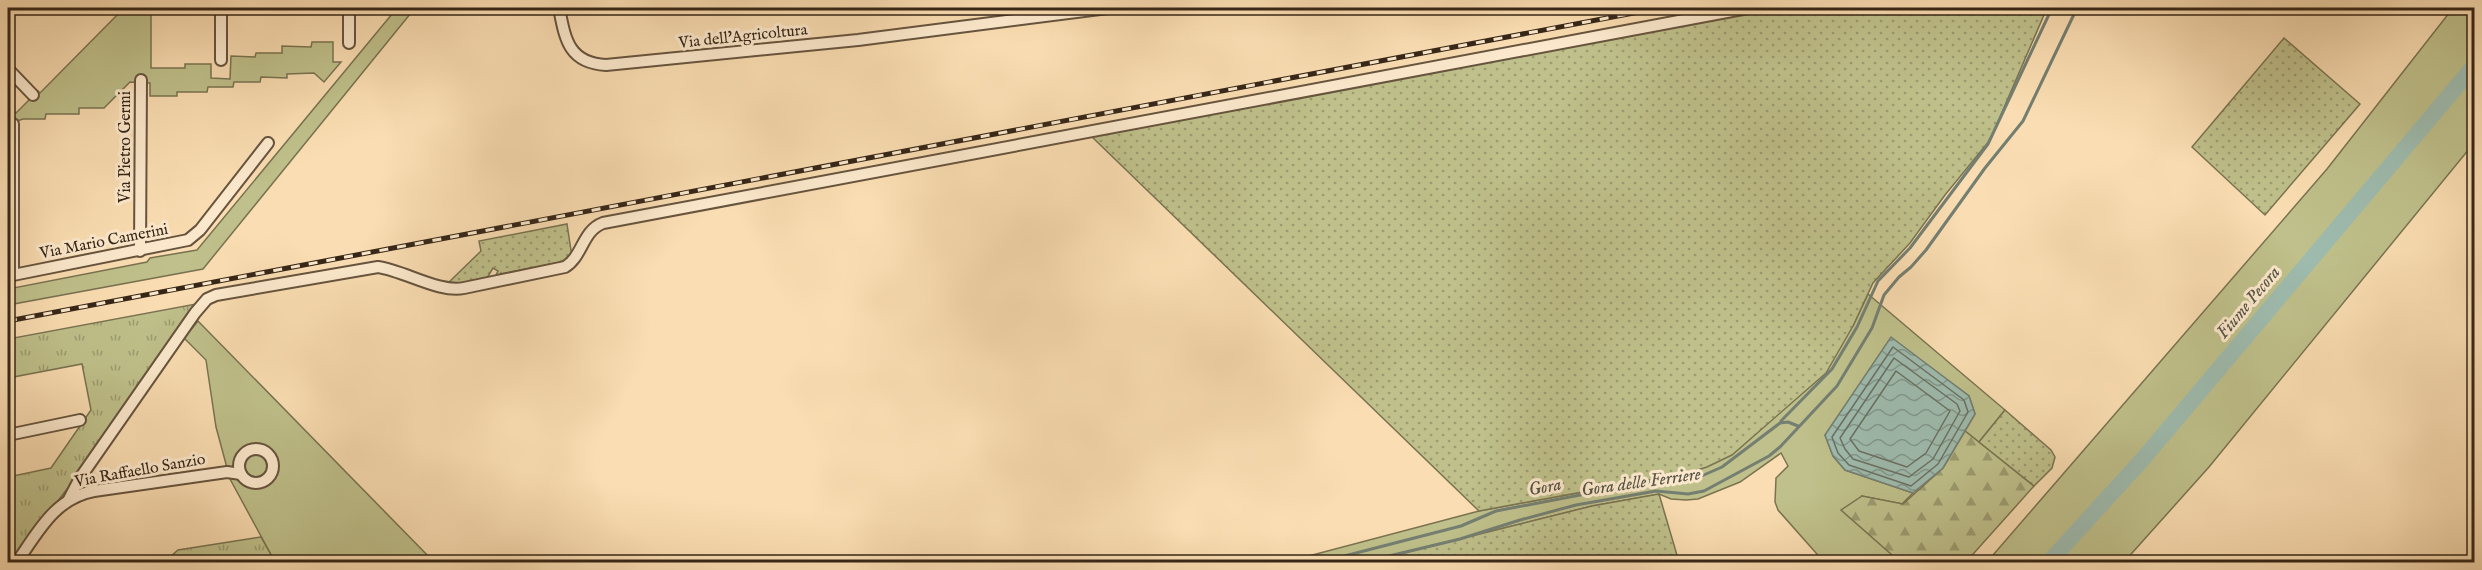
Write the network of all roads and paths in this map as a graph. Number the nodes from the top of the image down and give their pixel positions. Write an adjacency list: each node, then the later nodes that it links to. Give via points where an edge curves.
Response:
1 (220, 8): 7 (street)
2 (349, 8): 6 (street)
3 (560, 8): 4 (street, Via dell'Agricoltura, via 568,46 584,59 606,65 858,40)
4 (1108, 8)
5 (1748, 8): 18 (street, via 611,221 591,230 566,267 475,286 453,289 378,267 216,295 195,313)
6 (349, 43)
7 (221, 60)
8 (8, 69): 10 (street)
9 (141, 80): 13 (street, Via Pietro Germi)
10 (33, 95)
11 (13, 124): 14 (street)
12 (268, 143): 13 (street, Via Mario Camerini, via 195,235 183,242)
13 (140, 251): 14 (street, Via Mario Camerini)
14 (10, 276)
15 (80, 420): 16 (street)
16 (8, 435)
17 (240, 469): 18 (street, Via Raffaello Sanzio, via 94,491)
18 (69, 499): 19 (street, Via Raffaello Sanzio, via 48,518)
19 (18, 562)

